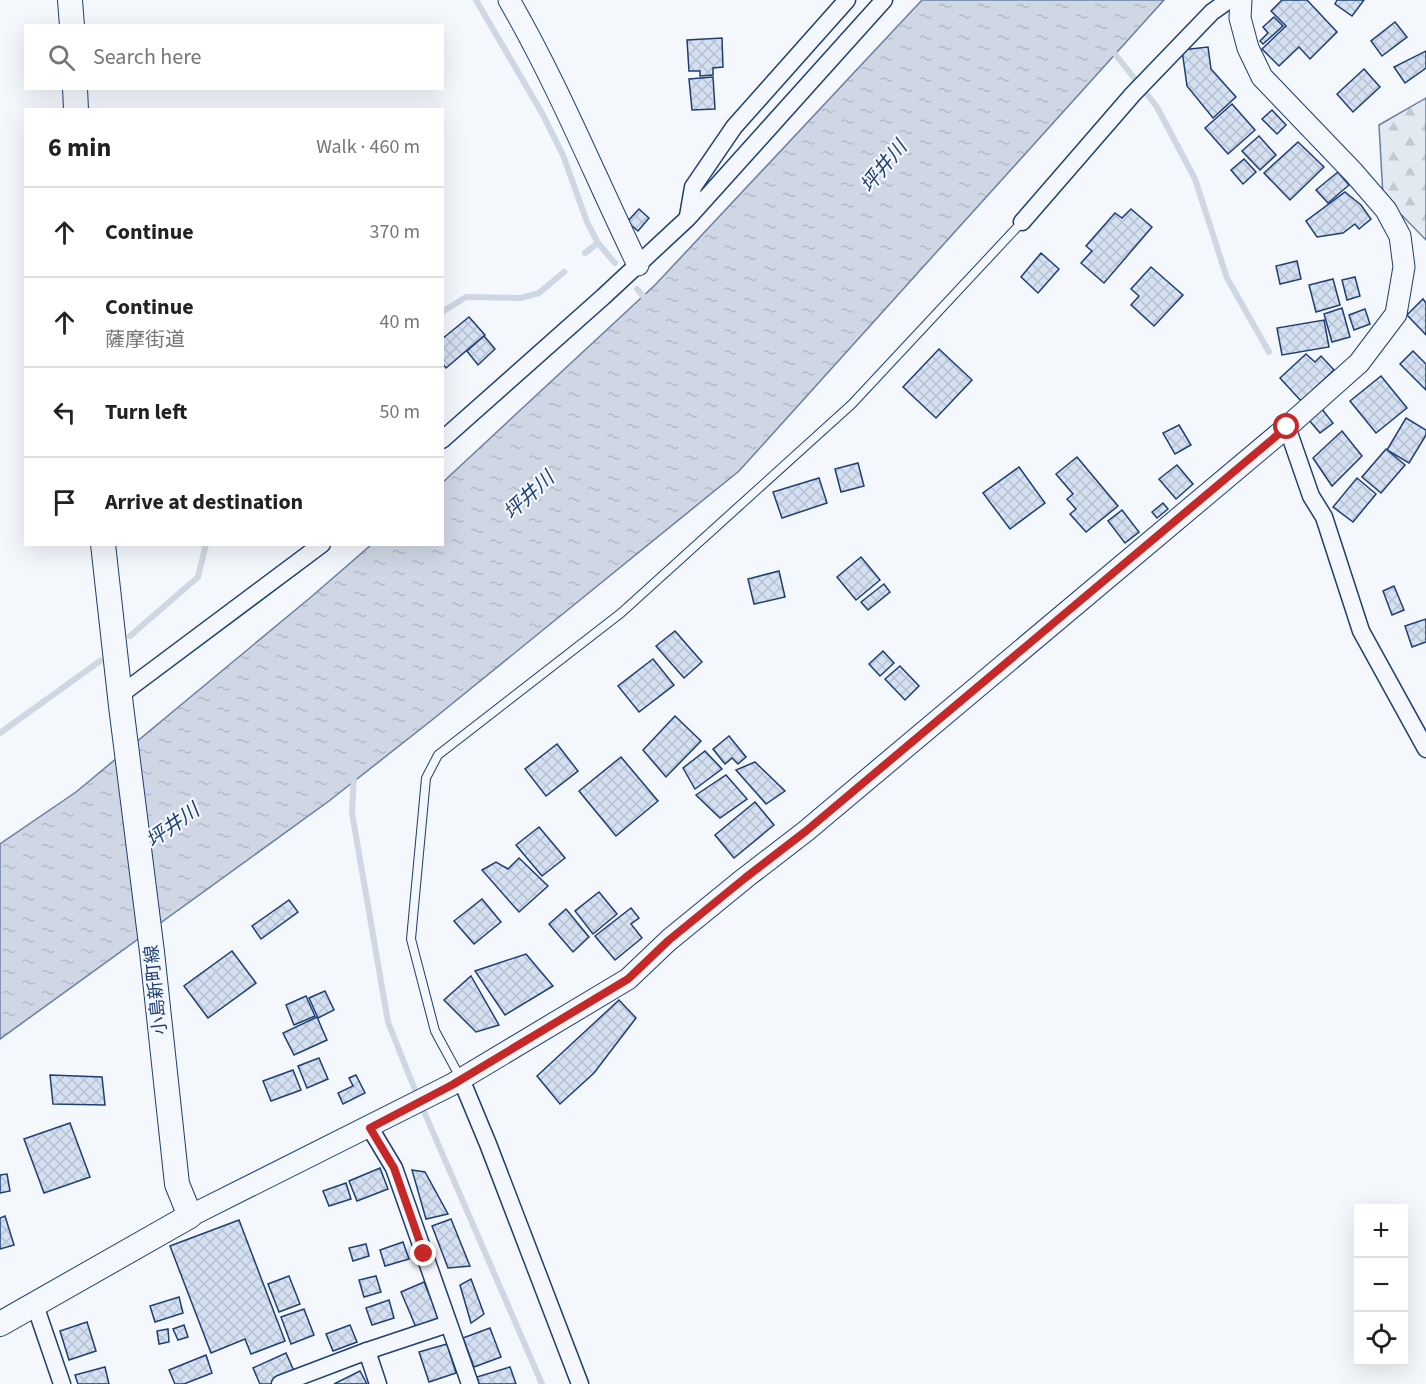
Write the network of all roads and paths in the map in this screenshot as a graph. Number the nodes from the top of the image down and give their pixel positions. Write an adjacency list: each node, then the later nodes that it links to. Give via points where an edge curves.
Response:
1 (70, 0): 7 (main road)
2 (509, 0): 12 (street, via 571,118)
3 (847, 0): 10 (street, via 734,127 693,187)
4 (884, 0): 10 (street)
5 (1230, 0): 11 (street, via 1212,12 1132,94)
6 (1240, 0): 13 (street, via 1248,48 1262,77 1386,210 1400,236 1404,267 1396,314 1359,363)
7 (72, 24)
8 (75, 90): 9 (main road)
9 (76, 108)
10 (688, 218): 12 (street)
11 (1023, 222): 19 (lane, via 852,404 621,613 438,755 426,778 411,939 435,1031)
12 (638, 265): 14 (street)
13 (1287, 427): 18 (street, via 1311,496 1324,517 1361,631); 19 (street, via 806,831 677,933 628,979)
14 (444, 438)
15 (104, 546): 17 (main road, 小島新町線)
16 (319, 546): 17 (street)
17 (121, 700): 21 (main road, 小島新町線, via 177,1184)
18 (1426, 749)
19 (457, 1082): 20 (street); 30 (street, via 488,1144)
20 (370, 1128): 21 (street); 24 (street, via 394,1168)
21 (190, 1216): 22 (main road)
22 (35, 1305): 23 (main road); 26 (street)
23 (0, 1324)
24 (448, 1324): 25 (street); 29 (street)
25 (367, 1351): 27 (street); 28 (street)
26 (62, 1384)
27 (280, 1384)
28 (378, 1384)
29 (470, 1384)
30 (580, 1384)

